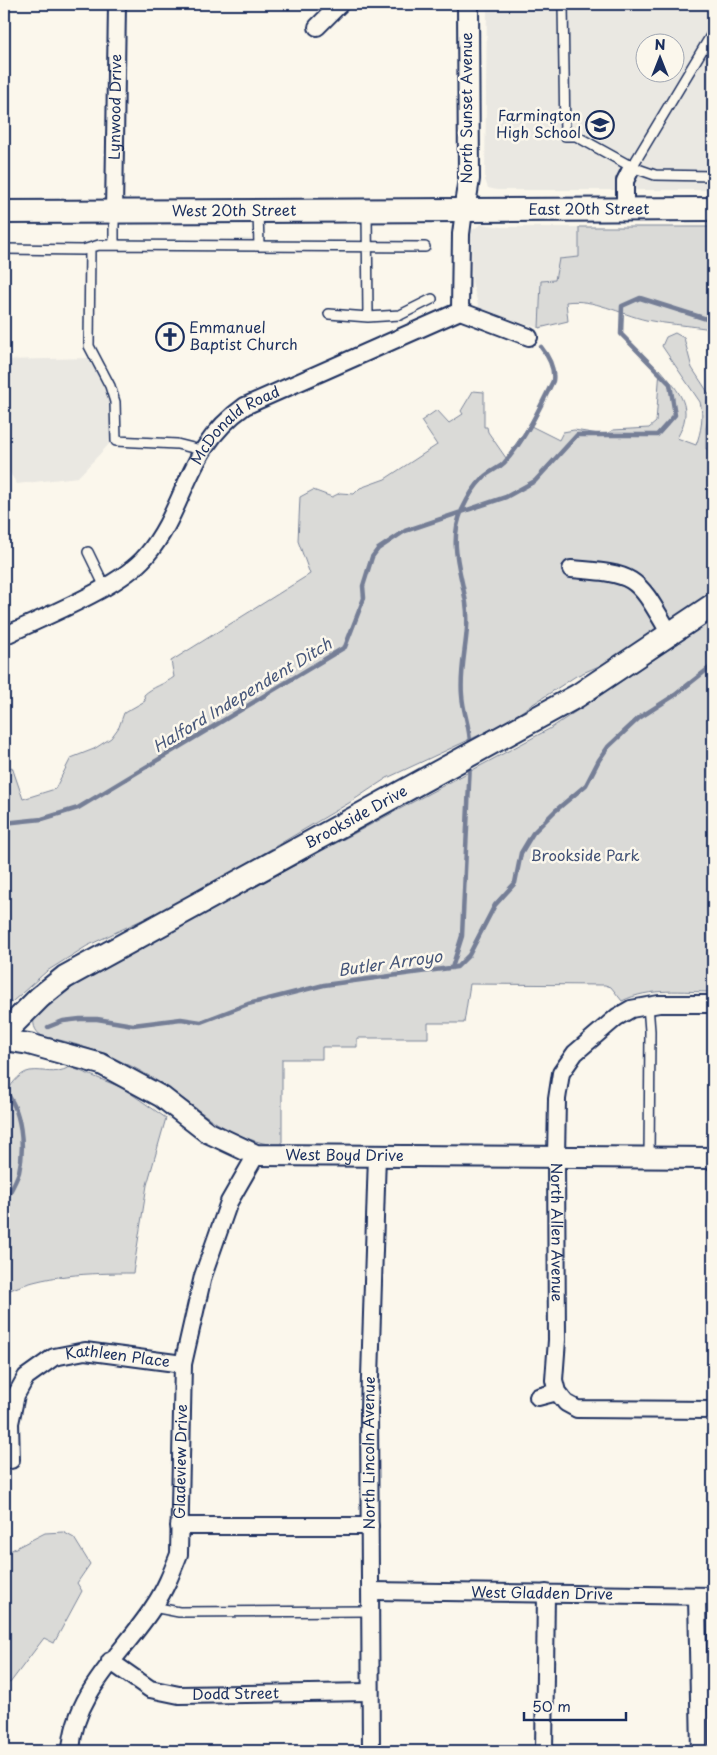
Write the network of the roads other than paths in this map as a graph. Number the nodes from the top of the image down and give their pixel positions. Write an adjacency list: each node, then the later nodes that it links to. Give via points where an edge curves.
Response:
1 (117, 4): 16 (street, Lynwood Drive)
2 (340, 4): 5 (street)
3 (468, 4): 14 (street, North Sunset Avenue, via 469,179)
4 (563, 4): 7 (lane, via 565,136 576,136)
5 (317, 27)
6 (713, 32): 7 (lane)
7 (632, 167): 9 (lane, via 655,175); 10 (street, via 625,180)
8 (713, 168): 9 (lane)
9 (711, 177)
10 (625, 209): 11 (main road, East 20th Street); 14 (main road, East 20th Street, via 496,208)
11 (713, 209)
12 (258, 211): 13 (main road, West 20th Street); 16 (main road, West 20th Street); 18 (lane)
13 (367, 211): 14 (main road, West 20th Street); 19 (lane)
14 (464, 211): 24 (street)
15 (4, 212): 16 (main road, West 20th Street)
16 (114, 212): 17 (lane)
17 (114, 245): 18 (lane); 20 (lane)
18 (259, 246): 19 (lane)
19 (367, 247): 21 (lane); 26 (lane)
20 (90, 248): 22 (lane); 28 (lane, via 89,346 115,402 116,441 177,444)
21 (426, 248)
22 (4, 249)
23 (432, 299): 26 (lane, via 400,315)
24 (460, 312): 27 (street); 28 (street, McDonald Road, via 245,406 220,425)
25 (329, 314): 26 (lane)
26 (368, 317)
27 (529, 336)
28 (202, 450): 31 (street, McDonald Road, via 164,529 148,554 130,572)
29 (88, 552): 31 (lane)
30 (571, 570): 33 (street, via 603,572 635,581 646,592)
31 (105, 587): 34 (street, McDonald Road)
32 (713, 605): 33 (main road, Brookside Drive)
33 (670, 634): 37 (main road, Brookside Drive, via 577,696 65,977)
34 (4, 636)
35 (713, 1004): 36 (street)
36 (648, 1005): 41 (street, North Allen Avenue, via 617,1017 575,1053 561,1073 557,1098); 42 (lane)
37 (4, 1033)
38 (4, 1040): 39 (street, West Boyd Drive, via 101,1064 162,1097 207,1132)
39 (256, 1155): 40 (street, West Boyd Drive); 44 (street, Gladeview Drive, via 229,1202 206,1266)
40 (378, 1155): 41 (street, West Boyd Drive); 50 (street, North Lincoln Avenue, via 368,1409)
41 (556, 1157): 42 (street, West Boyd Drive); 45 (street, North Allen Avenue)
42 (649, 1158): 43 (street, West Boyd Drive)
43 (713, 1158)
44 (183, 1364): 48 (street, Kathleen Place, via 85,1351 54,1357 26,1377 16,1394 10,1423); 49 (street, Gladeview Drive)
45 (556, 1392): 46 (street); 47 (street, via 566,1403 577,1408)
46 (538, 1398)
47 (713, 1410)
48 (11, 1460)
49 (179, 1526): 50 (street); 54 (street, Gladeview Drive, via 179,1554)
50 (370, 1526): 51 (street, North Lincoln Avenue)
51 (371, 1591): 52 (street, West Gladden Drive); 55 (street, North Lincoln Avenue)
52 (546, 1593): 53 (street, West Gladden Drive); 60 (street)
53 (705, 1596): 61 (street)
54 (154, 1607): 55 (lane, via 179,1612); 56 (street, Gladeview Drive)
55 (371, 1611): 57 (street, North Lincoln Avenue)
56 (110, 1661): 57 (street, Dodd Street, via 150,1689 179,1695); 58 (street, Gladeview Drive, via 83,1705 71,1739)
57 (370, 1692): 59 (street, North Lincoln Avenue)
58 (71, 1751)
59 (371, 1751)
60 (544, 1751)
61 (700, 1751)

